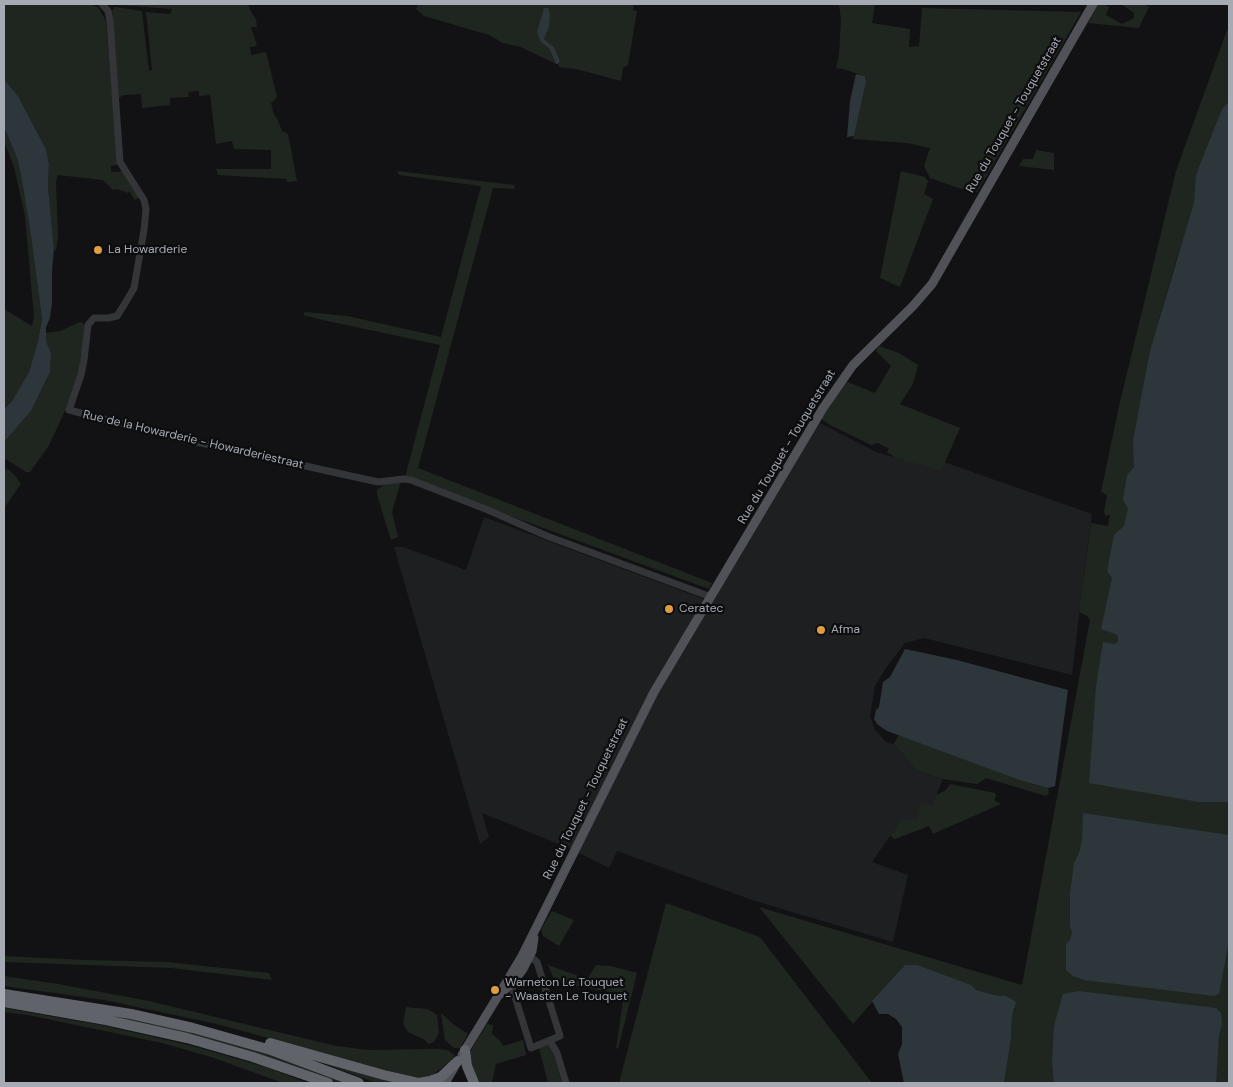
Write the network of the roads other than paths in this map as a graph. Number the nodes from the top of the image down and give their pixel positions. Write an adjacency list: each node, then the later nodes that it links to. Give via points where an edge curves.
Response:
1 (102, 4): 3 (street, Rue de la Howarderie - Howarderiestraat, via 108,11 110,22 120,162 144,200 146,209 134,288 117,316 94,318 88,325 83,368 69,410 378,482 411,480 547,536)
2 (1093, 4): 3 (main road, Rue du Touquet - Touquetstraat, via 932,284 864,353 833,392)
3 (711, 597): 4 (main road, Rue du Touquet - Touquetstraat, via 644,711 537,926)
4 (526, 956): 5 (main road, Rue du Touquet - Touquetstraat, via 521,972); 6 (main road, Rue du Touquet - Touquetstraat); 10 (street, via 536,962 560,1036)
5 (511, 984): 6 (main road, Rue du Touquet - Touquetstraat); 10 (street, via 531,1048)
6 (499, 993): 11 (main road, Rue du Touquet - Touquetstraat)
7 (4, 994): 9 (highway, via 130,1014)
8 (4, 1002): 13 (highway, via 187,1038)
9 (234, 1040): 14 (highway, via 272,1050); 15 (highway, via 249,1038)
10 (550, 1041): 18 (street)
11 (465, 1050): 12 (main road, Rue du Touquet - Touquetstraat); 17 (highway)
12 (458, 1062): 15 (highway, via 440,1077); 16 (main road, Rue du Touquet - Touquetstraat)
13 (328, 1083)
14 (359, 1083)
15 (416, 1083)
16 (445, 1083)
17 (474, 1083)
18 (566, 1083)

